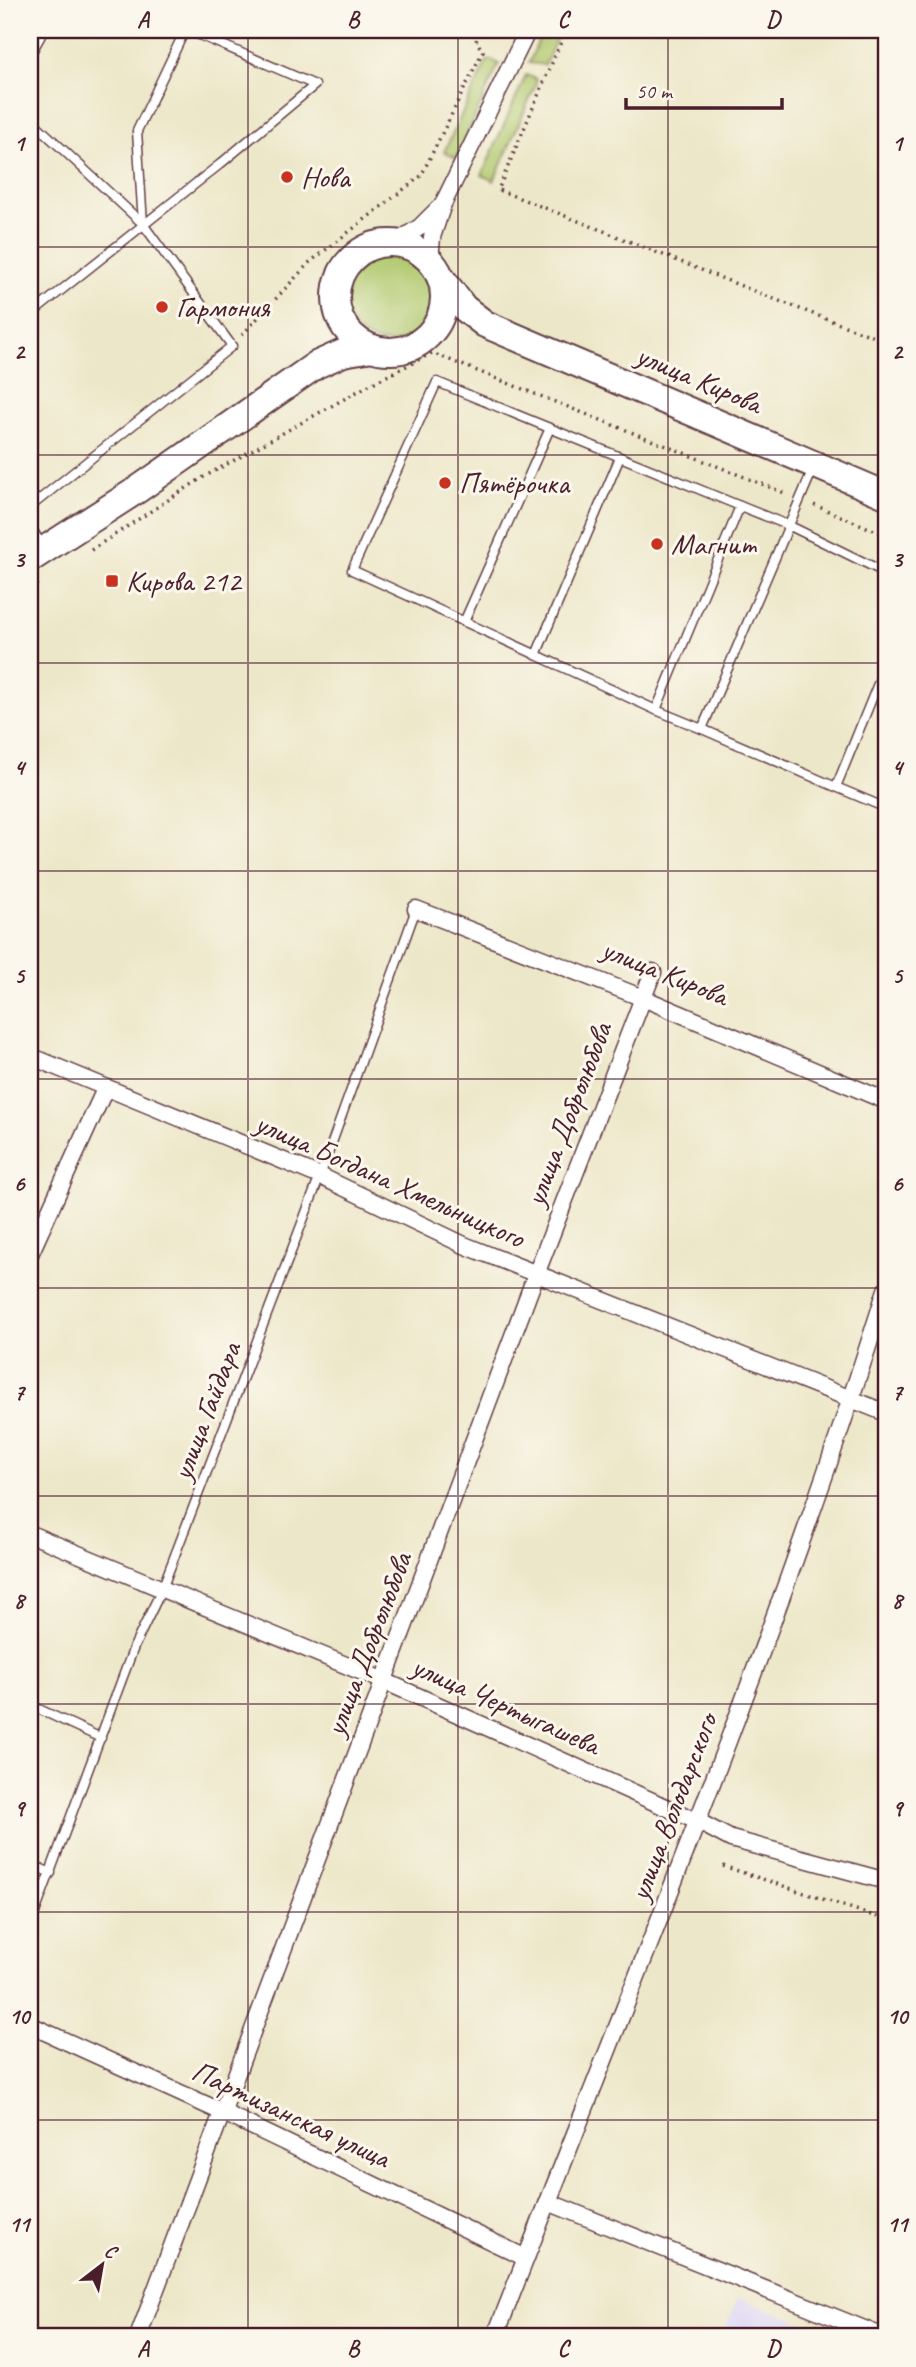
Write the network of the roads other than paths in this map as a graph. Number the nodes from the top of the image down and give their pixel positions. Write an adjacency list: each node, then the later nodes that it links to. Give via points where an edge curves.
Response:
1 (44, 30): 4 (lane)
2 (186, 30): 7 (lane, via 137,131); 7 (lane, via 315,85)
3 (528, 30): 6 (street)
4 (30, 55)
5 (30, 119): 7 (lane)
6 (443, 204): 8 (street); 9 (street, via 432,237)
7 (143, 224): 11 (lane); 21 (lane, via 232,346)
8 (395, 243): 9 (main road, via 412,248); 10 (main road, via 369,247 344,268 336,290)
9 (435, 268): 12 (main road, via 464,308); 13 (main road, via 444,298)
10 (338, 312): 14 (main road, via 347,331); 15 (main road)
11 (30, 315)
12 (485, 324): 13 (main road, via 460,323); 18 (main road, улица Кирова)
13 (433, 330): 14 (main road, via 405,349)
14 (372, 348): 15 (main road, via 343,353)
15 (316, 365): 24 (main road)
16 (550, 428): 17 (lane); 26 (lane); 26 (lane, via 437,382 352,570)
17 (620, 457): 20 (lane); 28 (lane, via 536,655)
18 (815, 465): 19 (main road, улица Кирова); 23 (lane)
19 (886, 495)
20 (740, 506): 23 (lane); 29 (lane)
21 (30, 507)
22 (30, 526): 24 (lane)
23 (790, 526): 25 (lane); 30 (lane)
24 (37, 554)
25 (886, 573)
26 (464, 622): 28 (lane)
27 (886, 664): 31 (lane)
28 (560, 666): 29 (lane)
29 (656, 710): 30 (lane)
30 (702, 729): 31 (lane)
31 (836, 787): 32 (lane)
32 (886, 808)
33 (416, 909): 35 (street, улица Кирова); 39 (lane, улица Гайдара)
34 (653, 972): 35 (street, улица Добролюбова)
35 (643, 998): 38 (street, улица Кирова); 41 (street, улица Добролюбова)
36 (30, 1056): 37 (street, улица Богдана Хмельницкого)
37 (105, 1089): 39 (street, улица Богдана Хмельницкого); 40 (street)
38 (886, 1101)
39 (320, 1177): 41 (street, улица Богдана Хмельницкого); 46 (lane, улица Гайдара)
40 (30, 1254)
41 (536, 1274): 43 (street, улица Богдана Хмельницкого); 47 (street, улица Добролюбова)
42 (886, 1290): 43 (street, улица Володарского)
43 (852, 1399): 44 (street, улица Богдана Хмельницкого); 50 (street, улица Володарского)
44 (886, 1413)
45 (30, 1534): 46 (street, улица Чертыгашева)
46 (162, 1589): 47 (street, улица Чертыгашева); 49 (lane, улица Гайдара, via 134,1647)
47 (384, 1681): 50 (street, улица Чертыгашева); 56 (street, улица Добролюбова)
48 (30, 1705): 49 (lane)
49 (101, 1738): 52 (lane, улица Гайдара)
50 (699, 1822): 53 (street, улица Чертыгашева, via 731,1839); 57 (street, улица Володарского)
51 (30, 1864): 52 (lane)
52 (51, 1872): 54 (lane, улица Гайдара)
53 (886, 1881)
54 (30, 1926)
55 (30, 2025): 56 (street, Партизанская улица)
56 (222, 2112): 58 (street, Партизанская улица); 59 (street, улица Добролюбова)
57 (548, 2202): 58 (street, улица Володарского); 61 (street)
58 (526, 2258): 60 (street, улица Володарского)
59 (138, 2337)
60 (495, 2337)
61 (884, 2337)

